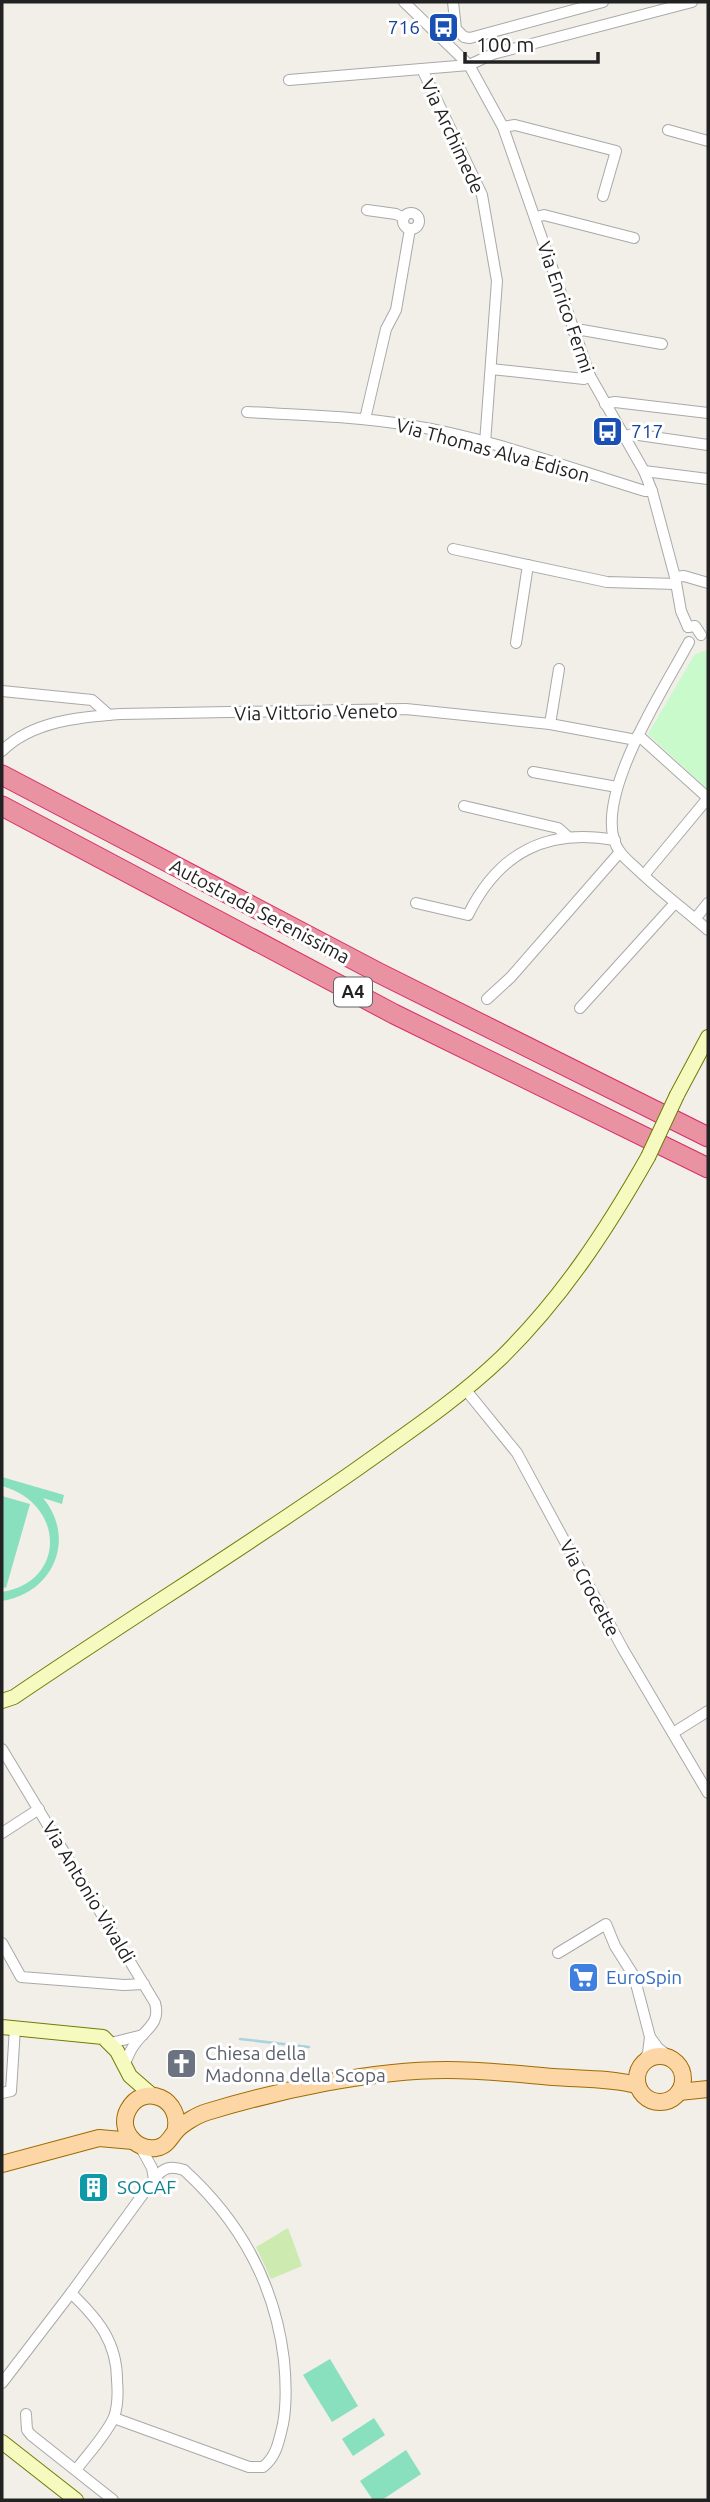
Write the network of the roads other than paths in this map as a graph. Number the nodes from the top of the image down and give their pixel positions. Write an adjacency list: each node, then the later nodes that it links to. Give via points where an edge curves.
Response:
1 (404, 2): 9 (street, Via Enrico Fermi)
2 (453, 2): 7 (street, via 456,29 464,37)
3 (603, 2): 5 (street)
4 (692, 2): 6 (street, Via Archimede)
5 (582, 5): 7 (street)
6 (649, 7): 8 (street, Via Archimede)
7 (524, 23): 8 (street)
8 (530, 44): 9 (street, Via Archimede)
9 (469, 65): 10 (street, Via Archimede); 12 (street, Via Enrico Fermi)
10 (422, 69): 11 (street, Via Archimede); 21 (street, Via Archimede, via 485,206 497,281)
11 (289, 80)
12 (503, 127): 15 (street, via 514,125 616,151); 17 (street, Via Enrico Fermi)
13 (668, 130): 14 (street)
14 (708, 141)
15 (603, 196)
16 (367, 210): 26 (street, via 396,214 410,229 396,310 386,329)
17 (536, 218): 18 (street, via 544,215); 19 (street, Via Enrico Fermi)
18 (634, 238)
19 (573, 331): 20 (street); 22 (street, Via Enrico Fermi)
20 (662, 344)
21 (491, 369): 22 (street); 28 (street, Via Archimede)
22 (590, 376): 23 (street, Via Enrico Fermi)
23 (605, 404): 25 (street, via 615,401); 27 (street, Via Enrico Fermi)
24 (247, 412): 26 (street, Via Thomas Alva Edison)
25 (708, 414)
26 (365, 419): 28 (street, Via Thomas Alva Edison)
27 (624, 437): 29 (street, via 632,434); 30 (street, Via Enrico Fermi)
28 (485, 443): 32 (street, Via Thomas Alva Edison)
29 (708, 445)
30 (644, 471): 31 (street); 32 (street, Via Enrico Fermi)
31 (708, 479)
32 (652, 491): 35 (street, Via Enrico Fermi)
33 (453, 549): 34 (street)
34 (528, 565): 35 (street, via 607,582); 40 (street)
35 (676, 581): 36 (street, via 684,576); 37 (street, Via Enrico Fermi)
36 (708, 583)
37 (688, 627): 38 (street, via 695,626); 39 (street, via 683,633)
38 (704, 637): 39 (street)
39 (689, 642): 45 (street)
40 (516, 643)
41 (559, 669): 44 (street)
42 (2, 691): 43 (street, via 92,700)
43 (109, 715): 44 (street, Via Vittorio Veneto, via 406,709); 46 (street, Via Vittorio Veneto, via 49,724)
44 (550, 724): 45 (street, Via Vittorio Veneto)
45 (637, 737): 49 (street); 55 (street, via 708,798)
46 (2, 751)
47 (533, 772): 49 (street)
48 (2, 775): 64 (highway, Autostrada Serenissima / A4, via 379,973)
49 (617, 787): 53 (street, via 612,814)
50 (2, 806): 65 (highway, Autostrada Serenissima / A4, via 394,1014)
51 (464, 806): 52 (street, via 558,828)
52 (566, 836): 53 (street); 57 (street, via 520,853 486,886 468,915)
53 (615, 840): 54 (street)
54 (620, 852): 55 (street); 61 (street)
55 (644, 876): 56 (street)
56 (676, 902): 59 (street); 62 (street)
57 (416, 903)
58 (708, 903): 59 (street)
59 (695, 919): 60 (street)
60 (708, 930)
61 (487, 999)
62 (580, 1008)
63 (708, 1037): 66 (street, bridge, via 604,1233 524,1333)
64 (708, 1137)
65 (708, 1168)
66 (465, 1389): 67 (street, via 287,1518); 69 (street, Via Crocette, via 517,1452)
67 (2, 1701)
68 (708, 1711): 69 (street)
69 (673, 1733): 71 (street, Via Crocette)
70 (2, 1749): 72 (street, Via Antonio Vivaldi)
71 (708, 1793)
72 (39, 1809): 73 (street); 76 (street, Via Antonio Vivaldi)
73 (2, 1833)
74 (2, 1943): 76 (street, via 21,1977)
75 (558, 1953): 79 (street, via 606,1924 634,1976)
76 (144, 1984): 78 (street, Via Antonio Vivaldi, via 157,2010 155,2021)
77 (8, 2028): 80 (street, via 98,2035); 86 (street, via 11,2091)
78 (143, 2035): 80 (street); 82 (street, Via Antonio Vivaldi, via 135,2042)
79 (650, 2037): 81 (street); 83 (street)
80 (111, 2043): 82 (street)
81 (679, 2068): 83 (main road, via 658,2055); 84 (main road); 85 (main road)
82 (127, 2071): 87 (street); 89 (street)
83 (639, 2073): 85 (main road, via 646,2098 666,2101); 90 (main road, via 616,2080 428,2070 365,2077)
84 (705, 2089): 85 (main road)
85 (679, 2092)
86 (2, 2093)
87 (153, 2096): 88 (main road); 89 (main road, via 141,2097)
88 (172, 2106): 90 (main road); 91 (main road, via 177,2118)
89 (128, 2111): 92 (main road); 93 (main road, via 126,2129)
90 (203, 2113): 91 (main road)
91 (175, 2132): 93 (main road, via 161,2146)
92 (99, 2138): 93 (main road); 94 (main road)
93 (137, 2143): 95 (street)
94 (2, 2164)
95 (154, 2179): 96 (street); 99 (street, via 169,2167 184,2170 219,2205 251,2253 275,2311 286,2376 285,2414 274,2456 255,2468)
96 (71, 2293): 97 (street); 99 (street, via 102,2325 114,2351 118,2392)
97 (2, 2384)
98 (26, 2414): 101 (street, via 27,2430)
99 (114, 2418): 101 (street)
100 (2, 2442): 102 (street)
101 (76, 2470): 103 (street)
102 (76, 2500)
103 (113, 2500)

